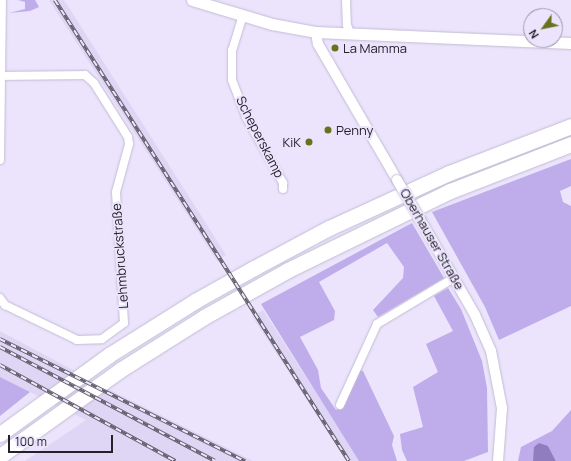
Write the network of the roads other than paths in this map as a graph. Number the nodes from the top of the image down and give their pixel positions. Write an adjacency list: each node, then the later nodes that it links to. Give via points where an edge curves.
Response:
1 (2, 0): 8 (street)
2 (192, 0): 4 (main road)
3 (346, 0): 6 (street)
4 (243, 15): 5 (main road, via 293,29); 12 (street, Scheperskamp, via 232,50 232,80 246,117 283,183)
5 (316, 32): 6 (main road); 13 (street, Oberhauser Straße, bridge, via 318,44)
6 (350, 33): 7 (main road)
7 (571, 43)
8 (1, 76): 11 (street); 14 (street, Lehmbruckstraße, via 85,75 94,83 128,137 129,144 116,192 124,323 102,339 77,340 5,305)
9 (571, 126): 16 (highway, via 449,173 329,228 254,268 194,301 109,355)
10 (571, 144): 17 (highway, via 450,191 288,270 204,317 120,370)
11 (0, 160)
12 (283, 190)
13 (454, 278): 15 (street, via 377,324); 18 (street, Oberhauser Straße, via 475,314 496,369 502,408)
14 (0, 298)
15 (340, 406)
16 (0, 434)
17 (0, 456)
18 (498, 461)

